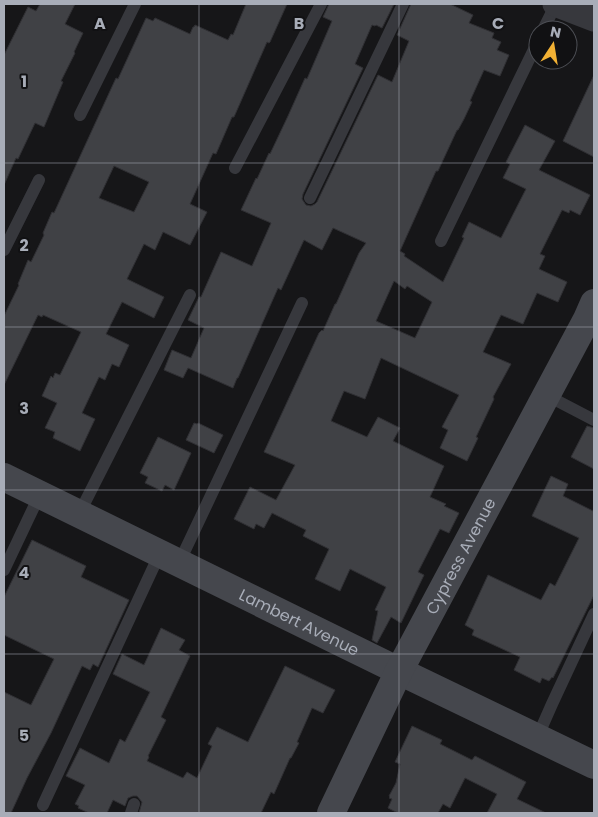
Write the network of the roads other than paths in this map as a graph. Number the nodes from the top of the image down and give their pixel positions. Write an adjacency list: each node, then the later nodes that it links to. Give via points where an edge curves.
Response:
1 (135, 4): 8 (lane)
2 (321, 4): 9 (lane)
3 (404, 4): 11 (lane)
4 (556, 4): 5 (street); 6 (lane)
5 (594, 19)
6 (548, 20)
7 (528, 62): 12 (lane)
8 (80, 114)
9 (235, 168)
10 (39, 180): 13 (lane)
11 (310, 198)
12 (441, 241)
13 (4, 250)
14 (190, 294): 21 (lane)
15 (302, 303): 22 (lane)
16 (592, 315): 17 (street, Cypress Avenue)
17 (546, 395): 18 (lane); 25 (street, Cypress Avenue)
18 (594, 420)
19 (4, 477): 20 (street, Lambert Avenue)
20 (40, 494): 21 (street, Lambert Avenue); 23 (lane)
21 (79, 514): 22 (street, Lambert Avenue)
22 (169, 558): 25 (street, Lambert Avenue); 28 (lane)
23 (4, 570)
24 (594, 614): 26 (lane)
25 (399, 671): 26 (street, Lambert Avenue); 29 (street, Cypress Avenue)
26 (538, 738): 27 (street, Lambert Avenue)
27 (594, 765)
28 (43, 805)
29 (331, 813)

